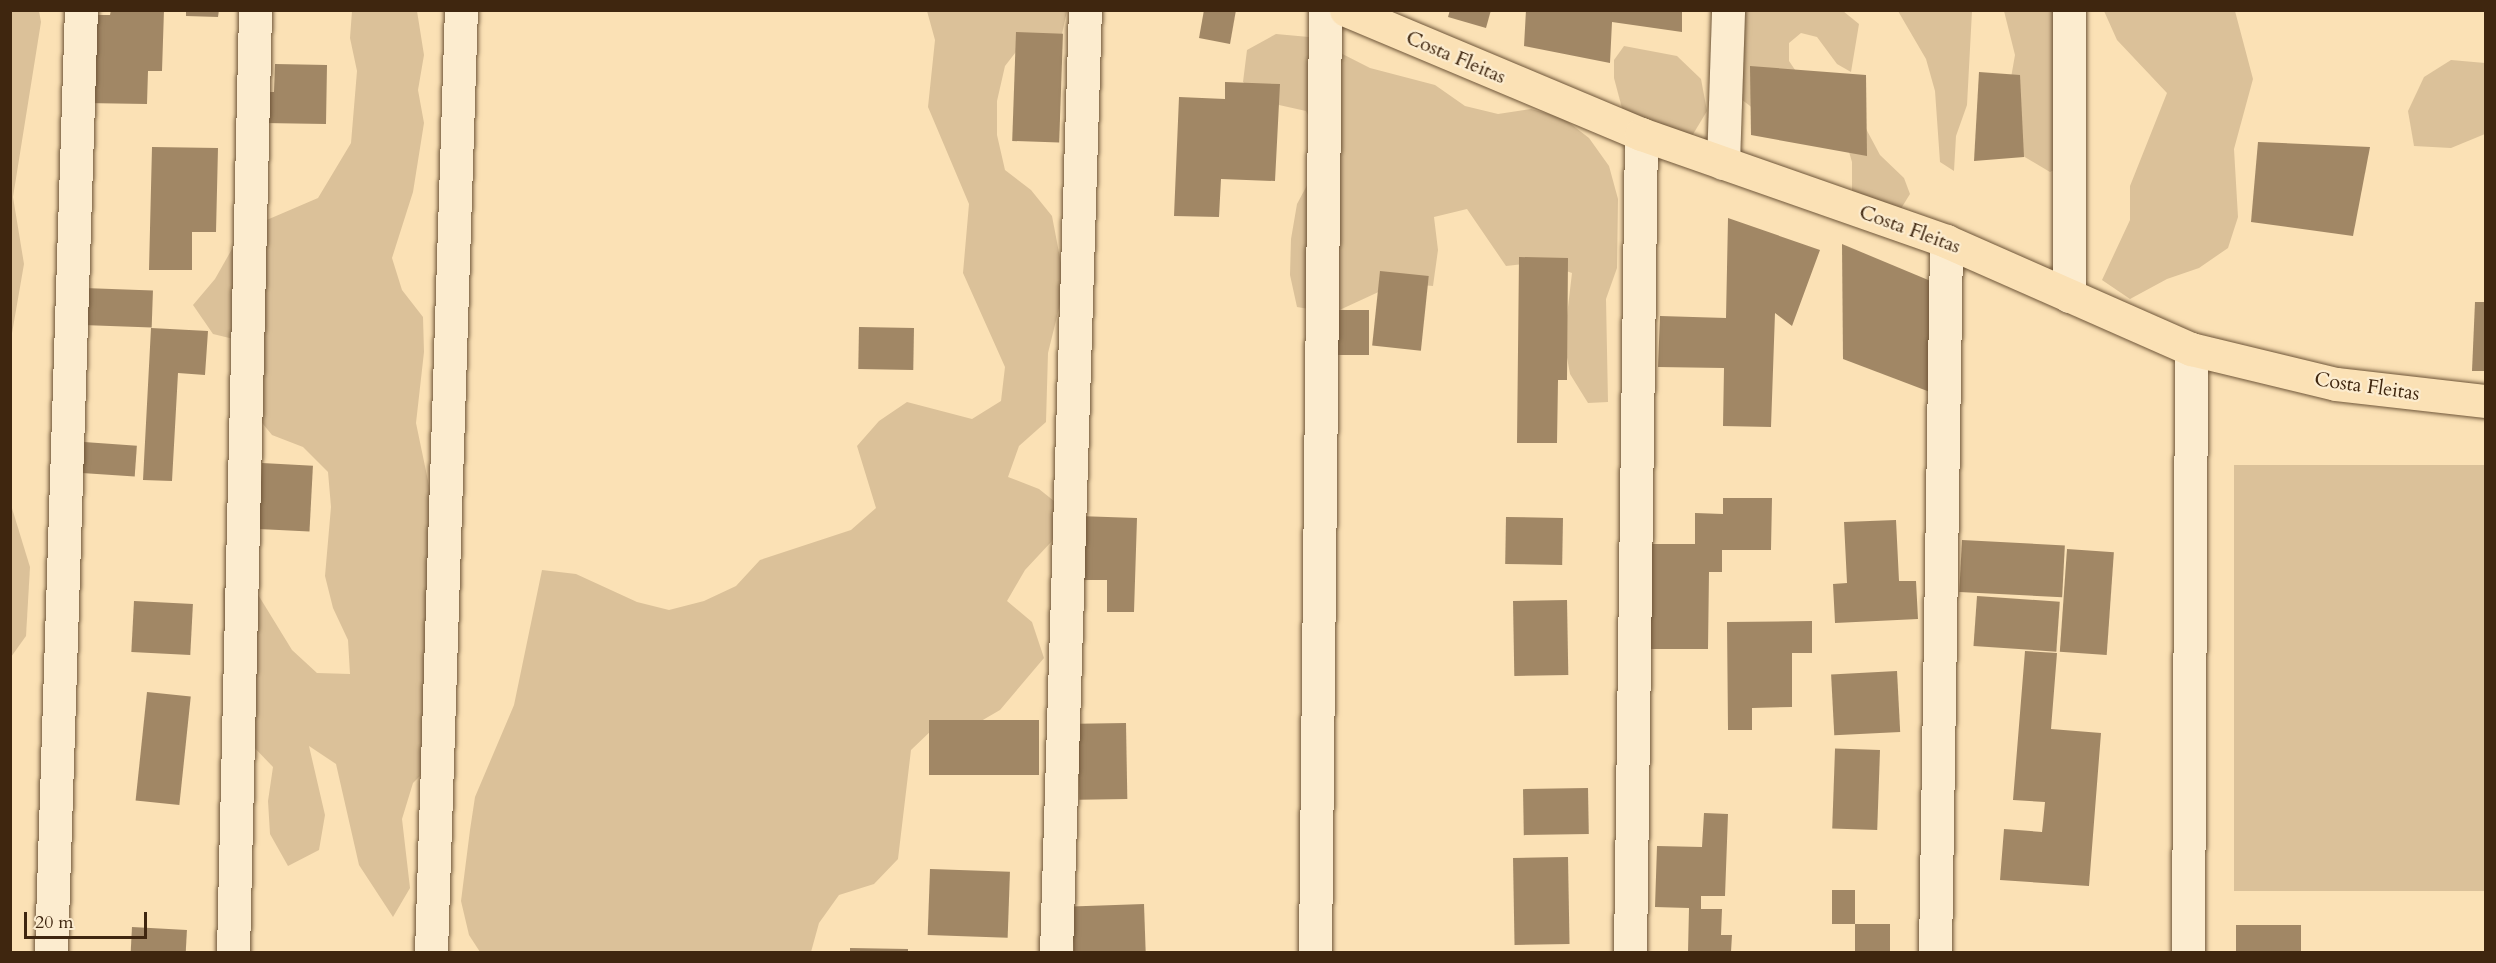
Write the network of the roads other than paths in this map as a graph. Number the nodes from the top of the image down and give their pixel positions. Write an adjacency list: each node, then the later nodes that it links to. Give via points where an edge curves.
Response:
1 (81, 10): 15 (street)
2 (255, 10): 16 (street)
3 (461, 10): 17 (street)
4 (1085, 10): 18 (street)
5 (1325, 10): 19 (street)
6 (1346, 10): 9 (main road, Costa Fleitas)
7 (1728, 10): 10 (street)
8 (2069, 10): 12 (street)
9 (1641, 134): 10 (main road, Costa Fleitas); 20 (street)
10 (1723, 163): 11 (main road, Costa Fleitas)
11 (1946, 241): 12 (main road, Costa Fleitas); 21 (street)
12 (2069, 296): 13 (main road, Costa Fleitas)
13 (2190, 349): 14 (main road, Costa Fleitas, via 2336,384); 22 (street)
14 (2486, 401)
15 (51, 952)
16 (233, 952)
17 (431, 952)
18 (1056, 952)
19 (1315, 952)
20 (1630, 952)
21 (1935, 952)
22 (2188, 952)

